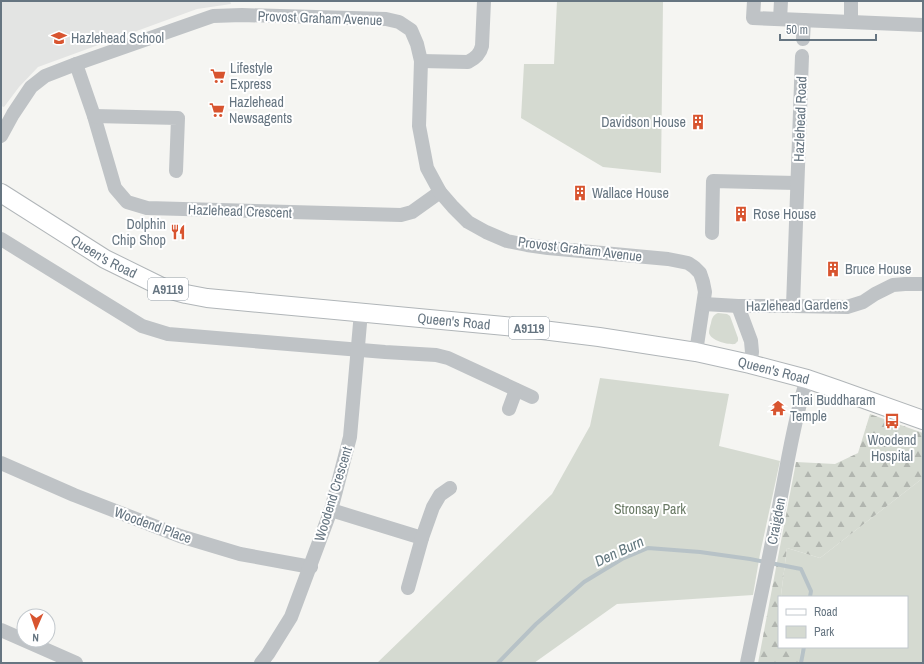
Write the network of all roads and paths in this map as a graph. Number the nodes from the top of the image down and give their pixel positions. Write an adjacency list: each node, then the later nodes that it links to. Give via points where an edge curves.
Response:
1 (484, 1): 11 (street, via 482,46 474,59 468,62)
2 (754, 1): 5 (street, via 753,18)
3 (781, 1): 5 (street)
4 (851, 1): 7 (street)
5 (780, 19): 6 (street)
6 (804, 20): 7 (street); 9 (street)
7 (851, 22): 8 (street)
8 (923, 25)
9 (803, 39)
10 (802, 56): 16 (street, Hazlehead Road)
11 (420, 61): 12 (street, Provost Graham Avenue, via 418,44 411,30 399,22 386,19 229,15 213,16); 18 (street, Provost Graham Avenue, via 419,126 427,168)
12 (76, 64): 13 (street, Hazlehead Crescent); 14 (street, Provost Graham Avenue, via 45,76 31,87)
13 (94, 116): 15 (street, via 178,118); 18 (street, Hazlehead Crescent, via 115,188 127,202 147,208 400,215 412,212)
14 (1, 136)
15 (176, 171)
16 (797, 183): 19 (street, Hazlehead Road, via 713,181); 24 (street, Hazlehead Road)
17 (1, 192): 25 (main road, Queen's Road / A9119, via 105,259 164,288 207,298)
18 (440, 192): 22 (street, Provost Graham Avenue, via 468,222 507,240 548,248 688,263 700,273 705,292)
19 (712, 233)
20 (1, 239): 26 (street, via 142,326 168,334)
21 (923, 284): 24 (street, Hazlehead Gardens, via 894,285 863,302 847,307)
22 (704, 304): 23 (street, Hazlehead Gardens); 27 (street, Provost Graham Avenue)
23 (738, 306): 24 (street, Hazlehead Gardens); 28 (street, Hazlehead Gardens, via 751,341)
24 (793, 306)
25 (361, 312): 26 (street, Woodend Crescent); 27 (main road, Queen's Road / A9119, via 526,328)
26 (358, 350): 30 (street, via 436,355); 36 (street, Woodend Crescent, via 350,437)
27 (696, 352): 28 (main road, Queen's Road / A9119)
28 (750, 364): 29 (main road, Queen's Road / A9119)
29 (807, 379): 33 (main road, Queen's Road / A9119); 43 (street, Craigden, via 790,447)
30 (516, 390): 31 (street); 32 (street)
31 (532, 397)
32 (509, 408)
33 (923, 420)
34 (1, 463): 38 (street, Woodend Place, via 74,495 180,536 240,554)
35 (450, 488): 37 (street, via 440,495 433,507)
36 (331, 510): 37 (street); 38 (street, Woodend Crescent)
37 (422, 538): 39 (street)
38 (311, 566): 42 (street, Woodend Crescent, via 291,617)
39 (408, 588)
40 (1, 630): 41 (street)
41 (68, 662)
42 (261, 663)
43 (747, 663)

